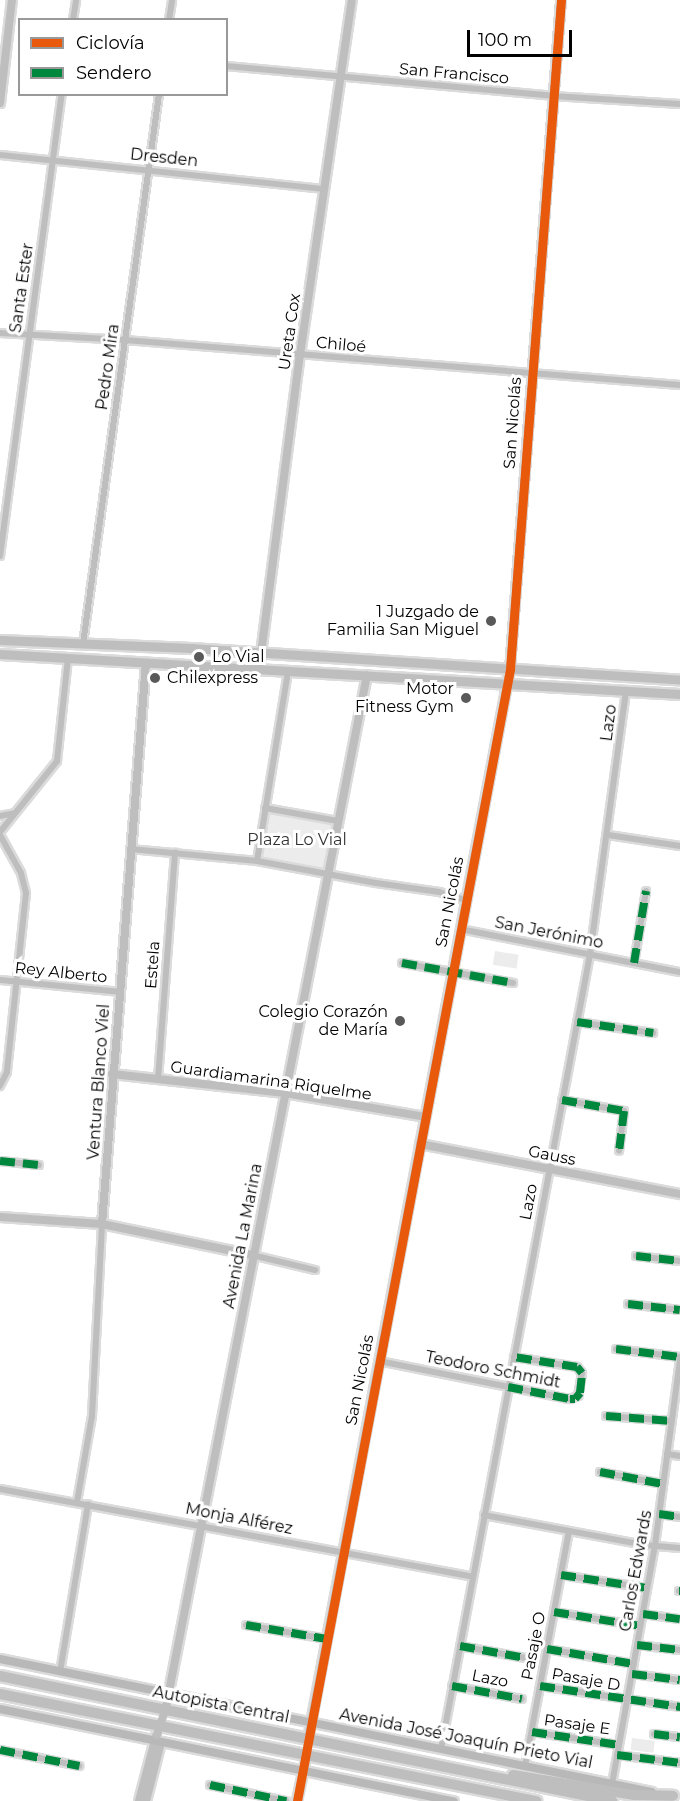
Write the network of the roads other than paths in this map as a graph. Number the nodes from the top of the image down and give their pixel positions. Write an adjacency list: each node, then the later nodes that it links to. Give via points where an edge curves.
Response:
1 (12, 0): 13 (street)
2 (75, 0): 6 (street)
3 (172, 0): 7 (street)
4 (351, 0): 9 (street, Ureta Cox)
5 (561, 0): 12 (street, San Nicolás)
6 (73, 18)
7 (169, 18)
8 (228, 66): 9 (street, San Francisco)
9 (341, 77): 12 (street, San Francisco); 18 (street, Ureta Cox)
10 (62, 96): 16 (street, Santa Ester)
11 (159, 96): 17 (street, Pedro Mira)
12 (554, 96): 14 (street, San Francisco); 23 (street, San Nicolás)
13 (0, 103)
14 (680, 104)
15 (0, 155): 16 (street, Dresden)
16 (53, 161): 17 (street, Dresden); 20 (street, Santa Ester)
17 (149, 170): 18 (street, Dresden); 21 (street, Pedro Mira)
18 (324, 189): 22 (street, Ureta Cox)
19 (0, 333): 20 (street, Chiloé)
20 (30, 334): 21 (street, Chiloé); 25 (street, Santa Ester)
21 (125, 340): 22 (street, Chiloé); 27 (street, Pedro Mira)
22 (300, 355): 23 (street, Chiloé); 29 (street, Ureta Cox)
23 (532, 373): 24 (street, Chiloé); 33 (street, San Nicolás)
24 (680, 385)
25 (0, 556)
26 (0, 640): 27 (main road)
27 (83, 644): 29 (main road)
28 (0, 654): 30 (main road)
29 (261, 654): 32 (street, Ureta Cox); 33 (main road)
30 (68, 658): 31 (main road); 41 (street, via 57,761)
31 (146, 663): 32 (main road); 47 (street, Ventura Blanco Viel)
32 (259, 669): 34 (main road)
33 (510, 669): 36 (main road); 37 (street, San Nicolás)
34 (288, 671): 35 (main road); 40 (street)
35 (367, 675): 37 (main road); 43 (street, Avenida La Marina)
36 (680, 680)
37 (508, 683): 38 (main road); 52 (street, San Nicolás)
38 (626, 690): 39 (main road); 45 (street, Lazo)
39 (680, 694)
40 (265, 808): 43 (street); 49 (street)
41 (16, 813): 42 (street); 44 (street)
42 (0, 816)
43 (338, 821): 50 (street, Avenida La Marina)
44 (0, 833): 60 (street, via 21,873 26,893)
45 (608, 835): 46 (street); 54 (street, Lazo)
46 (680, 846)
47 (130, 849): 48 (street); 62 (street, Ventura Blanco Viel)
48 (175, 853): 49 (street); 66 (street, Estela)
49 (257, 861): 50 (street)
50 (327, 873): 52 (street); 68 (street, Avenida La Marina)
51 (646, 891): 56 (street)
52 (466, 900): 53 (street, San Nicolás)
53 (460, 930): 54 (street, San Jerónimo); 57 (street, San Nicolás)
54 (590, 954): 56 (street, San Jerónimo); 63 (street, Lazo)
55 (402, 963): 57 (street)
56 (634, 963): 58 (street, San Jerónimo)
57 (452, 970): 61 (street); 70 (street, San Nicolás)
58 (680, 972)
59 (0, 980): 60 (street, Rey Alberto)
60 (16, 981): 62 (street, Rey Alberto); 67 (street, via 7,1072)
61 (513, 983)
62 (120, 992): 65 (street, Ventura Blanco Viel)
63 (577, 1022): 64 (street); 69 (street, Lazo)
64 (653, 1033)
65 (112, 1074): 66 (street, Guardiamarina Riquelme); 78 (street, Ventura Blanco Viel)
66 (158, 1079): 68 (street, Guardiamarina Riquelme)
67 (0, 1086)
68 (285, 1093): 70 (street, Guardiamarina Riquelme); 79 (street, Avenida La Marina)
69 (562, 1100): 72 (street, via 624,1111); 75 (street, Lazo)
70 (425, 1117): 71 (street, San Nicolás)
71 (420, 1144): 75 (street, Gauss); 88 (street, San Nicolás)
72 (619, 1151)
73 (0, 1161): 74 (street)
74 (39, 1165)
75 (549, 1169): 76 (street, Gauss); 86 (street, Lazo)
76 (680, 1194)
77 (0, 1217): 78 (street)
78 (102, 1224): 79 (street); 99 (street, Ventura Blanco Viel, via 91,1424)
79 (252, 1255): 82 (street); 104 (street, Avenida La Marina)
80 (636, 1256): 81 (street)
81 (680, 1261)
82 (315, 1270)
83 (628, 1304): 84 (street)
84 (680, 1310)
85 (616, 1349): 87 (street)
86 (514, 1357): 90 (street, Lazo); 90 (street, Teodoro Schmidt, via 577,1368 582,1373 580,1393 570,1399)
87 (680, 1357)
88 (379, 1361): 90 (street, Teodoro Schmidt); 108 (street, San Nicolás)
89 (680, 1361): 91 (street, Carlos Edwards)
90 (508, 1387): 102 (street, Lazo)
91 (677, 1400): 93 (street, Carlos Edwards)
92 (606, 1416): 93 (street)
93 (672, 1421): 94 (street, Carlos Edwards)
94 (667, 1454): 95 (street); 97 (street, Carlos Edwards)
95 (680, 1456)
96 (600, 1472): 97 (street)
97 (663, 1484): 101 (street, Carlos Edwards)
98 (0, 1489): 99 (street, Monja Alférez)
99 (77, 1502): 100 (street, Monja Alférez)
100 (88, 1504): 104 (street, Monja Alférez); 125 (street)
101 (659, 1514): 103 (street); 106 (street, Carlos Edwards)
102 (484, 1515): 105 (street); 110 (street, Lazo)
103 (680, 1517)
104 (201, 1526): 108 (street, Monja Alférez); 132 (street, Avenida La Marina)
105 (569, 1531): 106 (street); 109 (street, Pasaje O)
106 (655, 1545): 107 (street); 111 (street, Carlos Edwards)
107 (680, 1548)
108 (343, 1552): 110 (street, Monja Alférez); 117 (street, San Nicolás)
109 (561, 1575): 111 (street); 112 (street, Pasaje O)
110 (473, 1577): 119 (street, Lazo)
111 (647, 1588): 113 (street, Carlos Edwards)
112 (554, 1612): 116 (street); 120 (street, Pasaje O)
113 (643, 1614): 114 (street); 116 (street, Carlos Edwards)
114 (680, 1619)
115 (246, 1625): 117 (street)
116 (640, 1626): 118 (street, Carlos Edwards)
117 (327, 1639): 137 (street, San Nicolás)
118 (637, 1645): 121 (street); 124 (street, Carlos Edwards)
119 (460, 1646): 123 (street, Lazo); 129 (street, Lazo)
120 (547, 1649): 124 (street); 130 (street, Pasaje O)
121 (680, 1650)
122 (0, 1659): 125 (main road, Avenida José Joaquín Prieto Vial)
123 (531, 1659)
124 (633, 1664): 126 (street, Carlos Edwards)
125 (60, 1672): 132 (main road, Avenida José Joaquín Prieto Vial)
126 (632, 1674): 128 (street); 134 (street, Carlos Edwards)
127 (0, 1676): 150 (highway, Autopista Central)
128 (680, 1680)
129 (452, 1686): 133 (street, Lazo); 143 (street, Lazo)
130 (540, 1686): 134 (street, Pasaje D); 138 (street, Pasaje O)
131 (0, 1694): 153 (highway, Autopista Central)
132 (169, 1694): 137 (main road, Avenida José Joaquín Prieto Vial); 141 (street, Avenida La Marina, bridge)
133 (522, 1699)
134 (627, 1701): 135 (street, Pasaje D); 142 (street, Carlos Edwards)
135 (680, 1707)
136 (0, 1709): 141 (main road)
137 (311, 1723): 143 (main road, Avenida José Joaquín Prieto Vial); 149 (street, San Nicolás, bridge)
138 (531, 1732): 142 (street, Pasaje E); 148 (street, Pasaje O)
139 (654, 1734): 140 (street)
140 (680, 1737)
141 (158, 1739): 149 (main road); 155 (street, Avenida La Marina); 156 (street, Avenida La Marina)
142 (619, 1745): 145 (street, Carlos Edwards)
143 (441, 1749): 148 (main road, Avenida José Joaquín Prieto Vial)
144 (0, 1750): 147 (street)
145 (617, 1755): 146 (street); 151 (street, Carlos Edwards)
146 (680, 1763)
147 (79, 1766)
148 (525, 1766): 151 (main road, Avenida José Joaquín Prieto Vial)
149 (304, 1768): 158 (street, San Nicolás); 159 (main road)
150 (479, 1774): 154 (highway, via 533,1777 634,1795); 162 (highway, Autopista Central)
151 (612, 1784): 154 (main road, Avenida José Joaquín Prieto Vial)
152 (210, 1785): 157 (street)
153 (476, 1789): 160 (highway); 161 (highway, Autopista Central)
154 (676, 1797)
155 (139, 1801)
156 (146, 1801)
157 (286, 1801)
158 (297, 1801)
159 (454, 1801)
160 (512, 1801)
161 (536, 1801)
162 (612, 1801)

